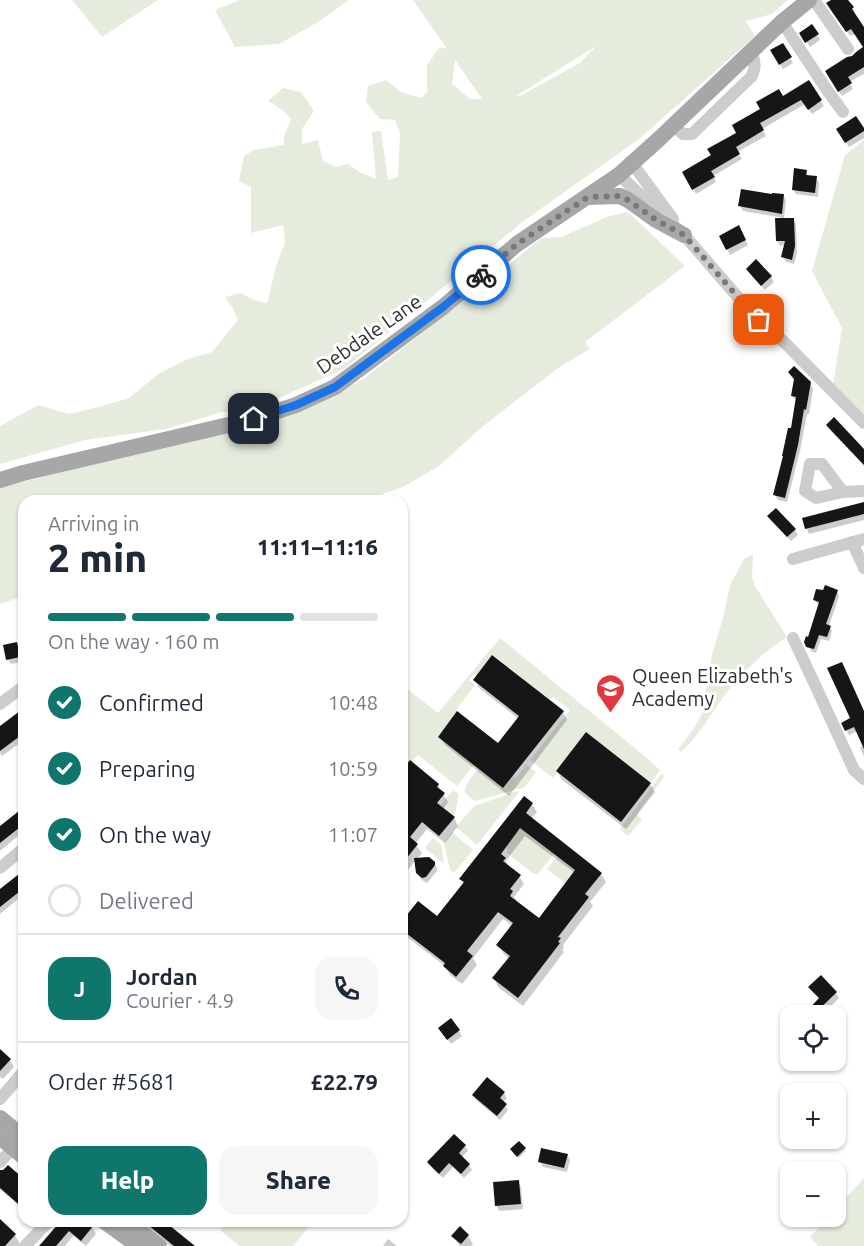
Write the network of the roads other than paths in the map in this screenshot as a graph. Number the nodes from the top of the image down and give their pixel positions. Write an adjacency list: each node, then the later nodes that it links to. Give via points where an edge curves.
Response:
1 (808, 0): 3 (main road, Debdale Lane)
2 (814, 0): 4 (street)
3 (782, 22): 5 (street); 6 (main road, Debdale Lane)
4 (848, 49)
5 (843, 111)
6 (632, 163): 7 (main road, Debdale Lane); 9 (street)
7 (619, 175): 8 (main road, Debdale Lane); 9 (street)
8 (588, 197): 9 (main road, via 620,196); 11 (main road, Debdale Lane, via 517,244 443,307 335,387 254,419)
9 (684, 235): 10 (street, via 749,310)
10 (864, 423)
11 (0, 480)
12 (864, 491): 13 (street)
13 (843, 492)
14 (858, 540): 15 (street); 16 (street)
15 (793, 559)
16 (864, 568)
17 (793, 638): 20 (street, via 854,770)
18 (18, 690): 19 (street)
19 (0, 704)
20 (864, 779)
21 (18, 853): 22 (street)
22 (0, 868)
23 (18, 1078): 24 (street)
24 (0, 1099)
25 (0, 1118): 27 (main road)
26 (0, 1137): 28 (main road)
27 (18, 1145)
28 (18, 1147)
29 (18, 1149): 30 (street)
30 (0, 1162)
31 (43, 1227): 34 (street)
32 (128, 1227): 35 (main road)
33 (130, 1227): 36 (main road)
34 (25, 1246)
35 (138, 1246)
36 (159, 1246)

